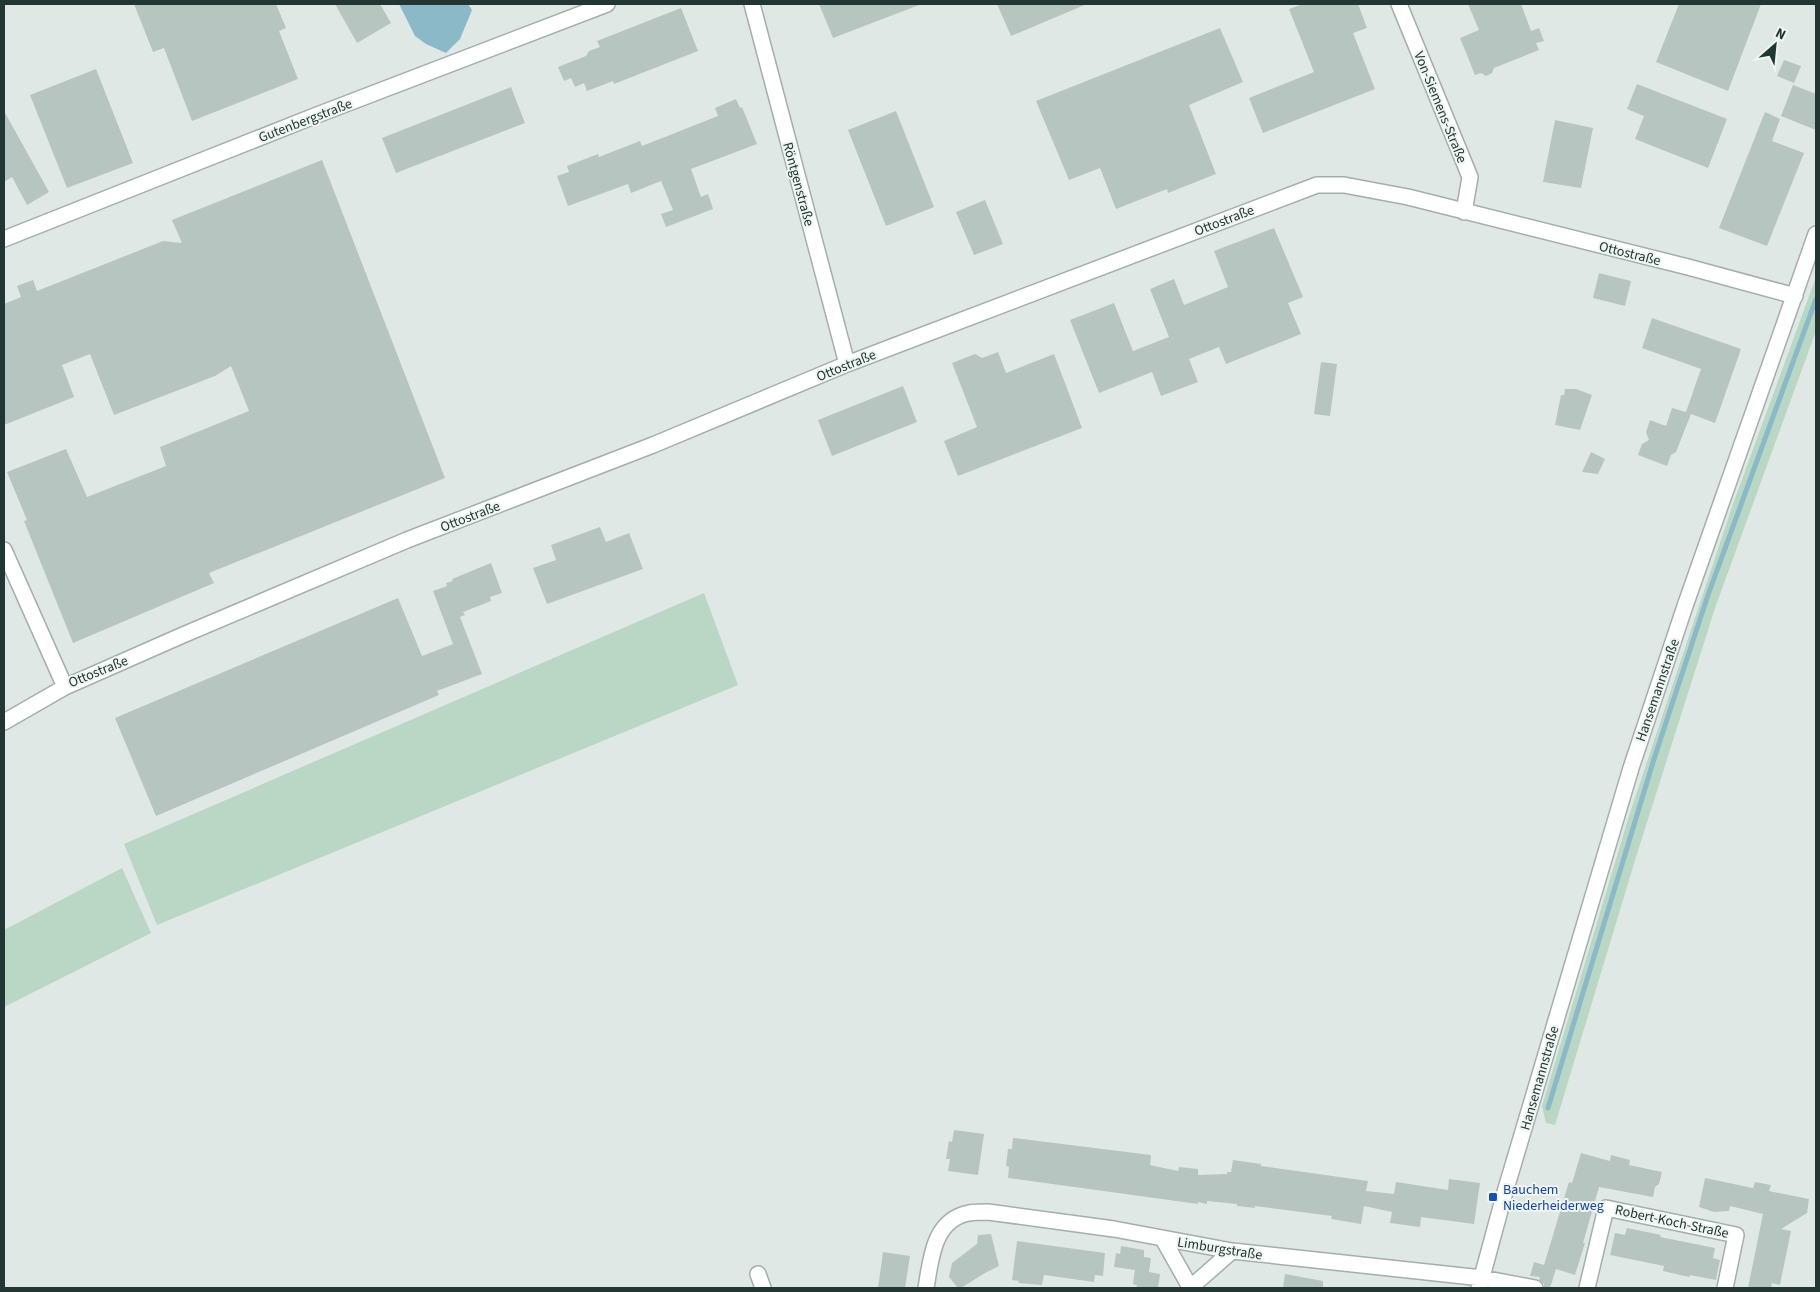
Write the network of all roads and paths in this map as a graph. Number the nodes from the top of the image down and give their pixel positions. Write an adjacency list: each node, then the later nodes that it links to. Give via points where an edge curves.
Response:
1 (607, 4): 6 (street, Gutenbergstraße)
2 (752, 4): 8 (street, Röntgenstraße)
3 (1399, 4): 4 (street, Von-Siemens-Straße, via 1470,177)
4 (1464, 212): 7 (street, Ottostraße); 8 (street, Ottostraße, via 1344,185 1317,185)
5 (1816, 234): 7 (street, Hansemannstraße)
6 (4, 239)
7 (1795, 296): 14 (street, Hansemannstraße, via 1631,768)
8 (847, 364): 10 (street, Ottostraße, via 662,442 407,540)
9 (4, 550): 10 (street, Ottostraße)
10 (65, 687): 11 (street)
11 (4, 722)
12 (1163, 1239): 13 (street, Limburgstraße); 15 (street); 16 (street, Limburgstraße, via 1114,1229 969,1212 946,1225 934,1244)
13 (1232, 1251): 14 (street, Limburgstraße); 15 (street)
14 (1480, 1283): 17 (street)
15 (1190, 1287)
16 (926, 1288)
17 (1535, 1288)
18 (1587, 1288): 19 (street, Robert-Koch-Straße, via 1606,1208 1736,1235)
19 (1725, 1288)

